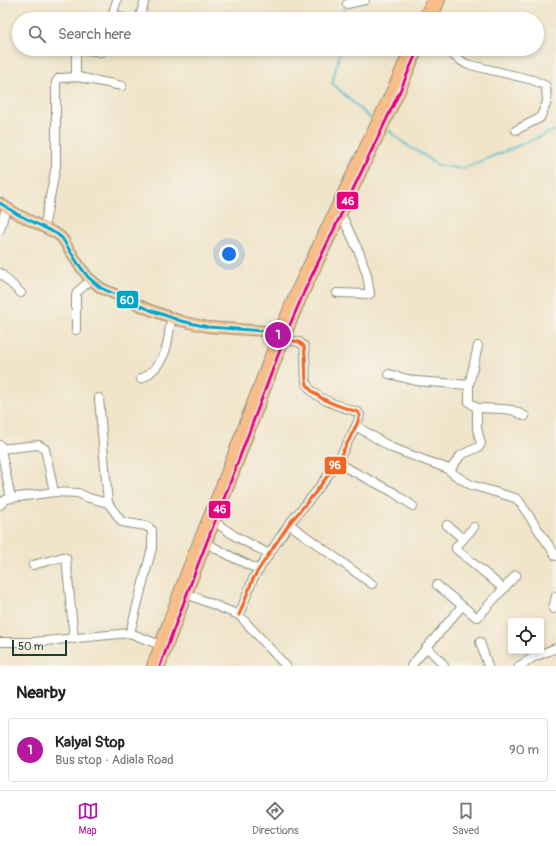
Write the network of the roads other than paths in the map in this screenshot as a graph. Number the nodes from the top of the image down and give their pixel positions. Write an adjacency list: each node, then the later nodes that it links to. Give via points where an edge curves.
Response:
1 (118, 0): 7 (street)
2 (145, 0): 8 (street)
3 (365, 0): 6 (street)
4 (432, 0): 9 (main road)
5 (440, 0): 10 (main road)
6 (347, 4)
7 (114, 12)
8 (141, 12)
9 (426, 12)
10 (435, 12)
11 (76, 56): 15 (street)
12 (407, 56): 28 (main road, via 300,283)
13 (415, 56): 19 (main road)
14 (454, 56): 17 (street, via 466,64 533,80 546,86 547,102 540,118)
15 (76, 77): 16 (street); 20 (street, via 59,78 56,82 56,166)
16 (122, 86)
17 (516, 130)
18 (3, 206): 20 (main road); 21 (street)
19 (341, 214): 25 (street, via 360,254 370,294); 28 (main road)
20 (44, 228): 23 (main road, via 62,238)
21 (0, 230)
22 (0, 273): 24 (street)
23 (91, 280): 26 (main road, via 101,288); 27 (street, via 77,292)
24 (22, 293)
25 (337, 293)
26 (171, 318): 28 (main road, via 208,327); 31 (street, via 163,359 155,370)
27 (76, 330)
28 (283, 335): 36 (street, via 304,346 306,380 309,387 333,404 358,412 360,415); 45 (main road); 68 (main road, via 189,565)
29 (478, 346): 32 (street)
30 (389, 374): 32 (street, via 416,380)
31 (141, 379)
32 (469, 385): 34 (street, via 469,402)
33 (98, 398): 42 (street)
34 (477, 408): 35 (street, via 512,410); 39 (street, via 477,428 481,444 479,448 461,456)
35 (525, 416)
36 (356, 426): 38 (street); 39 (street, via 392,448)
37 (0, 448): 40 (street, via 39,446 45,449); 41 (street)
38 (338, 463): 44 (street, via 393,492); 46 (street)
39 (450, 470): 52 (street, via 471,485 519,501)
40 (54, 492): 41 (street); 42 (street, via 78,493)
41 (12, 498): 43 (street)
42 (108, 503): 64 (street, via 122,522 146,526 152,530 152,548)
43 (0, 505)
44 (413, 506)
45 (215, 522): 50 (main road); 51 (street)
46 (290, 524): 51 (street); 56 (street)
47 (447, 525): 49 (street)
48 (474, 527): 49 (street)
49 (463, 540): 58 (street, via 456,549)
50 (206, 543): 54 (street); 59 (main road)
51 (269, 554): 54 (street)
52 (556, 556)
53 (32, 565): 65 (street, via 66,558)
54 (259, 570): 63 (street)
55 (516, 575): 58 (street)
56 (372, 584)
57 (437, 585): 61 (street)
58 (504, 589): 61 (street, via 478,617)
59 (187, 594): 63 (street); 72 (main road)
60 (556, 596): 62 (street)
61 (462, 606): 69 (street)
62 (553, 609)
63 (239, 615): 73 (street)
64 (130, 634): 65 (street); 68 (street)
65 (74, 639): 66 (street)
66 (0, 642)
67 (480, 642): 76 (street)
68 (160, 645): 71 (main road)
69 (427, 647): 74 (street); 75 (street)
70 (556, 648): 77 (street)
71 (152, 666)
72 (160, 666)
73 (286, 666)
74 (411, 666)
75 (444, 666)
76 (488, 666)
77 (520, 666)

